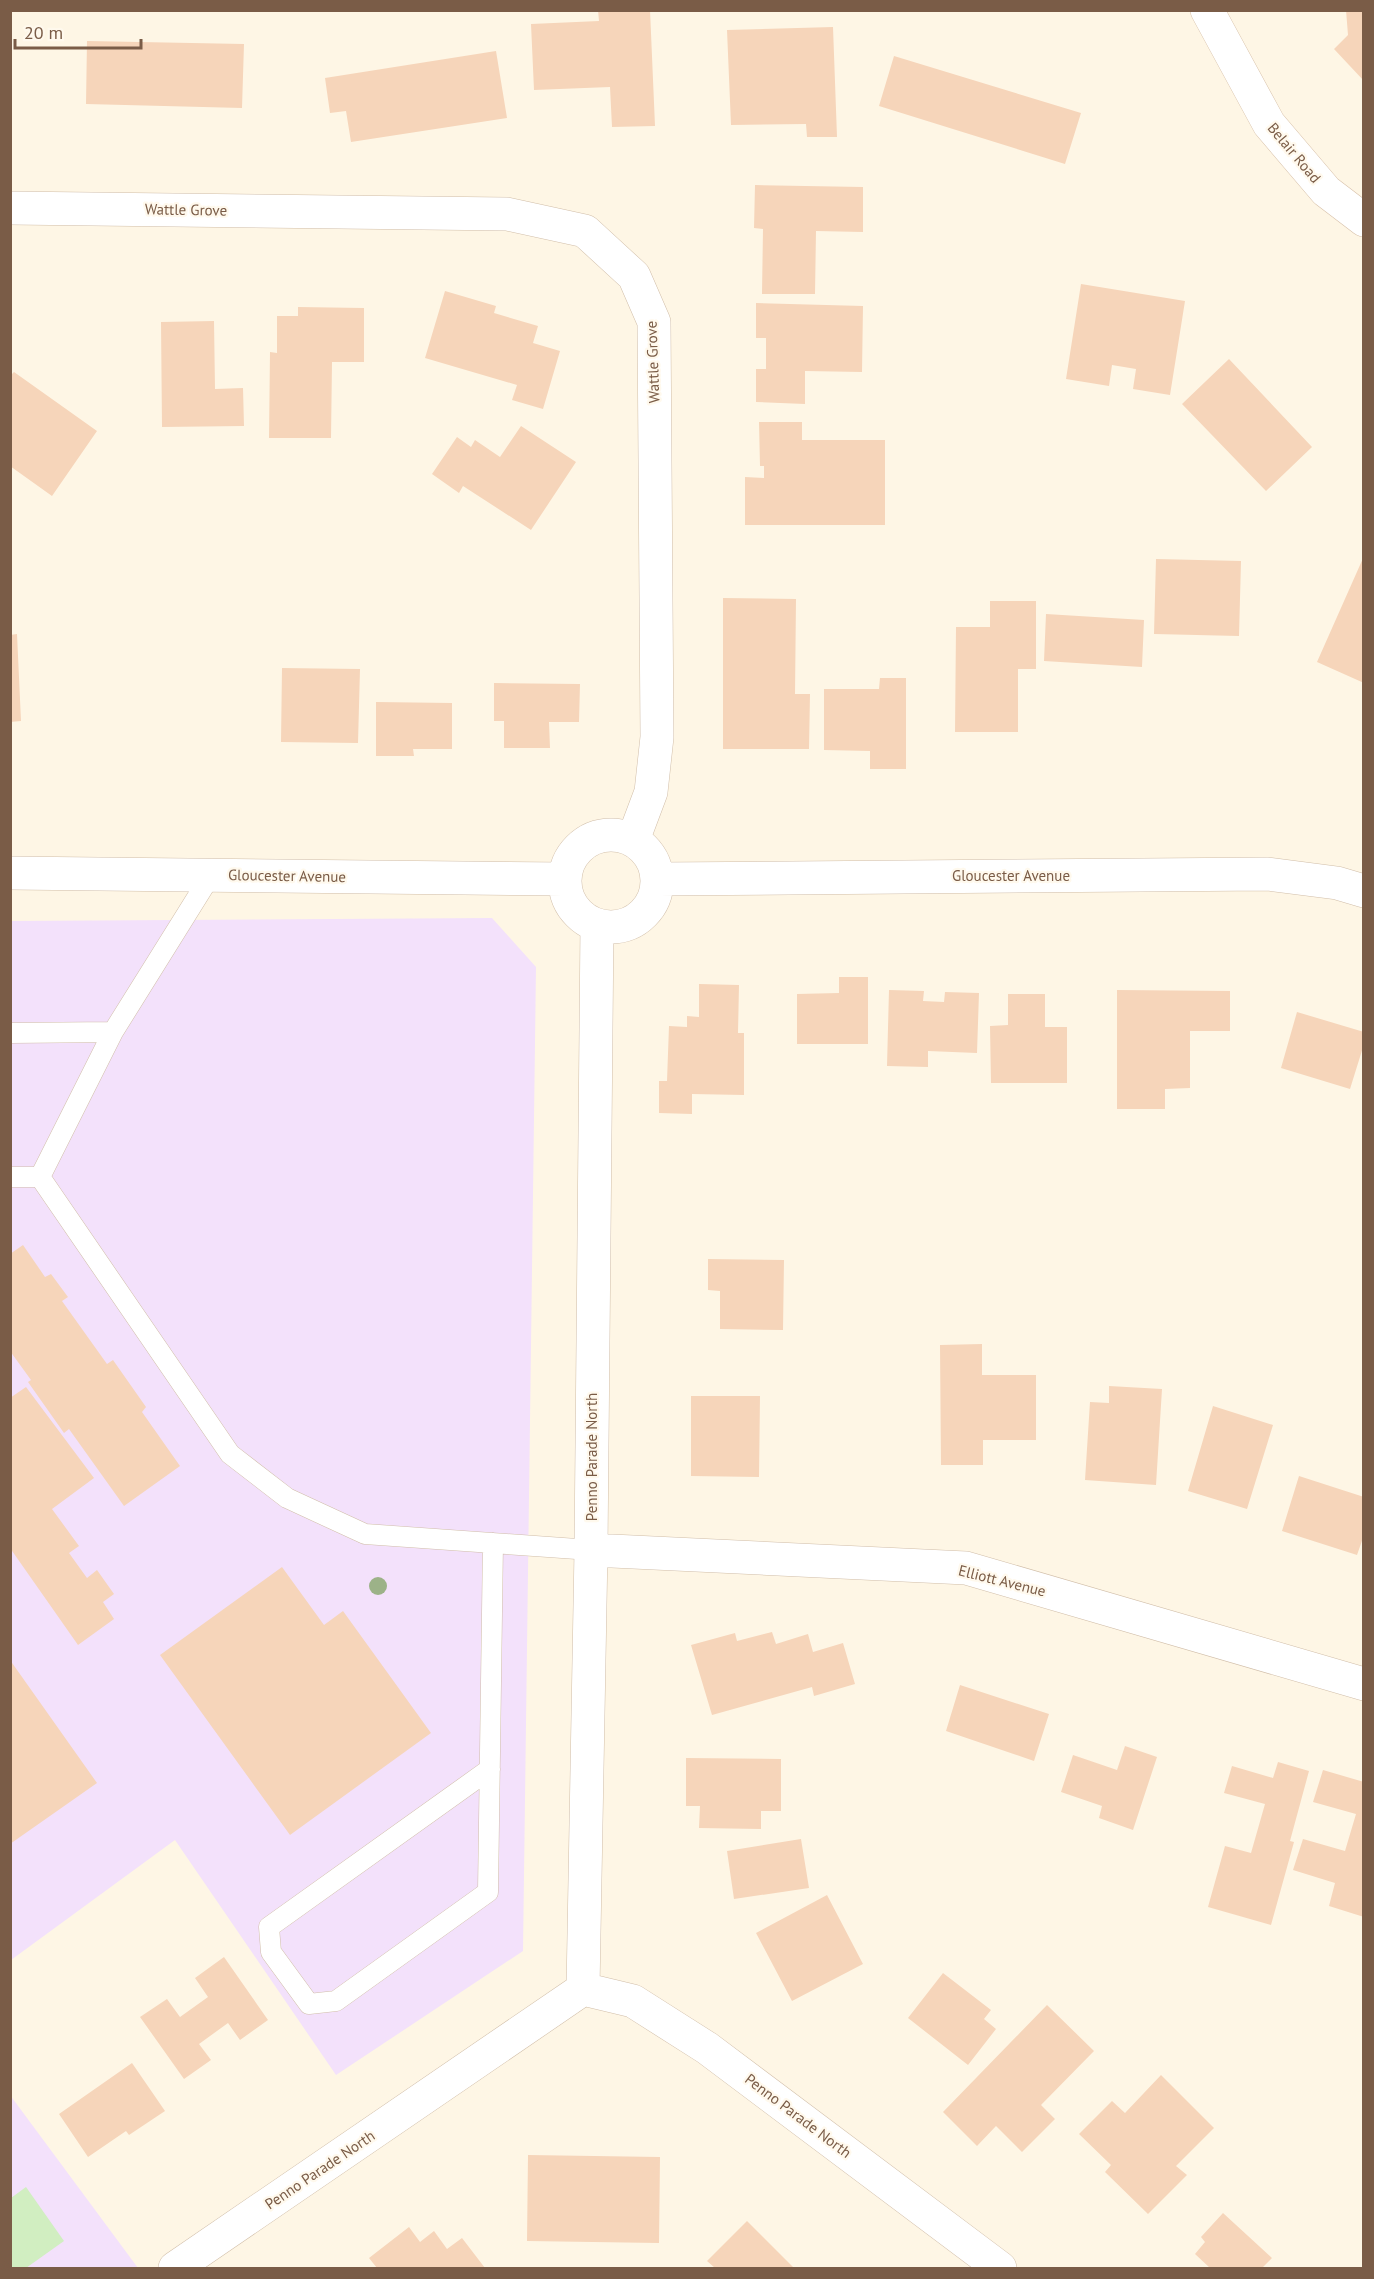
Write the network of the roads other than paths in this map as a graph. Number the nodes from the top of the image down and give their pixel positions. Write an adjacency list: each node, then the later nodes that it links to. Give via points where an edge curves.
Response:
1 (1207, 10): 3 (street, Belair Road, via 1269,124 1326,190)
2 (10, 208): 4 (street, Wattle Grove, via 507,214 585,231 634,276 654,322 657,737 651,792)
3 (1364, 220)
4 (633, 840): 7 (street, via 618,834 588,840 575,850); 8 (street, via 650,856)
5 (10, 873): 6 (street, Gloucester Avenue)
6 (211, 875): 7 (street, Gloucester Avenue); 11 (lane)
7 (564, 879): 10 (street, via 573,908)
8 (658, 879): 9 (street, Gloucester Avenue, via 1268,874 1337,883); 10 (street, via 650,907 639,918 626,925)
9 (1364, 891)
10 (597, 925): 16 (street, Penno Parade North)
11 (113, 1032): 12 (lane); 14 (lane)
12 (10, 1033)
13 (10, 1177): 14 (lane)
14 (40, 1177): 15 (lane, via 230,1454 287,1498 366,1533)
15 (493, 1543): 16 (lane); 18 (lane)
16 (591, 1550): 17 (street, Elliott Avenue, via 966,1568); 19 (street, Penno Parade North)
17 (1364, 1684)
18 (490, 1769): 18 (lane, via 488,1892 336,2001 309,2004 271,1952 269,1926)
19 (583, 1989): 20 (street, Penno Parade North); 21 (street, Penno Parade North, via 633,2001 707,2048)
20 (175, 2268)
21 (1000, 2268)

